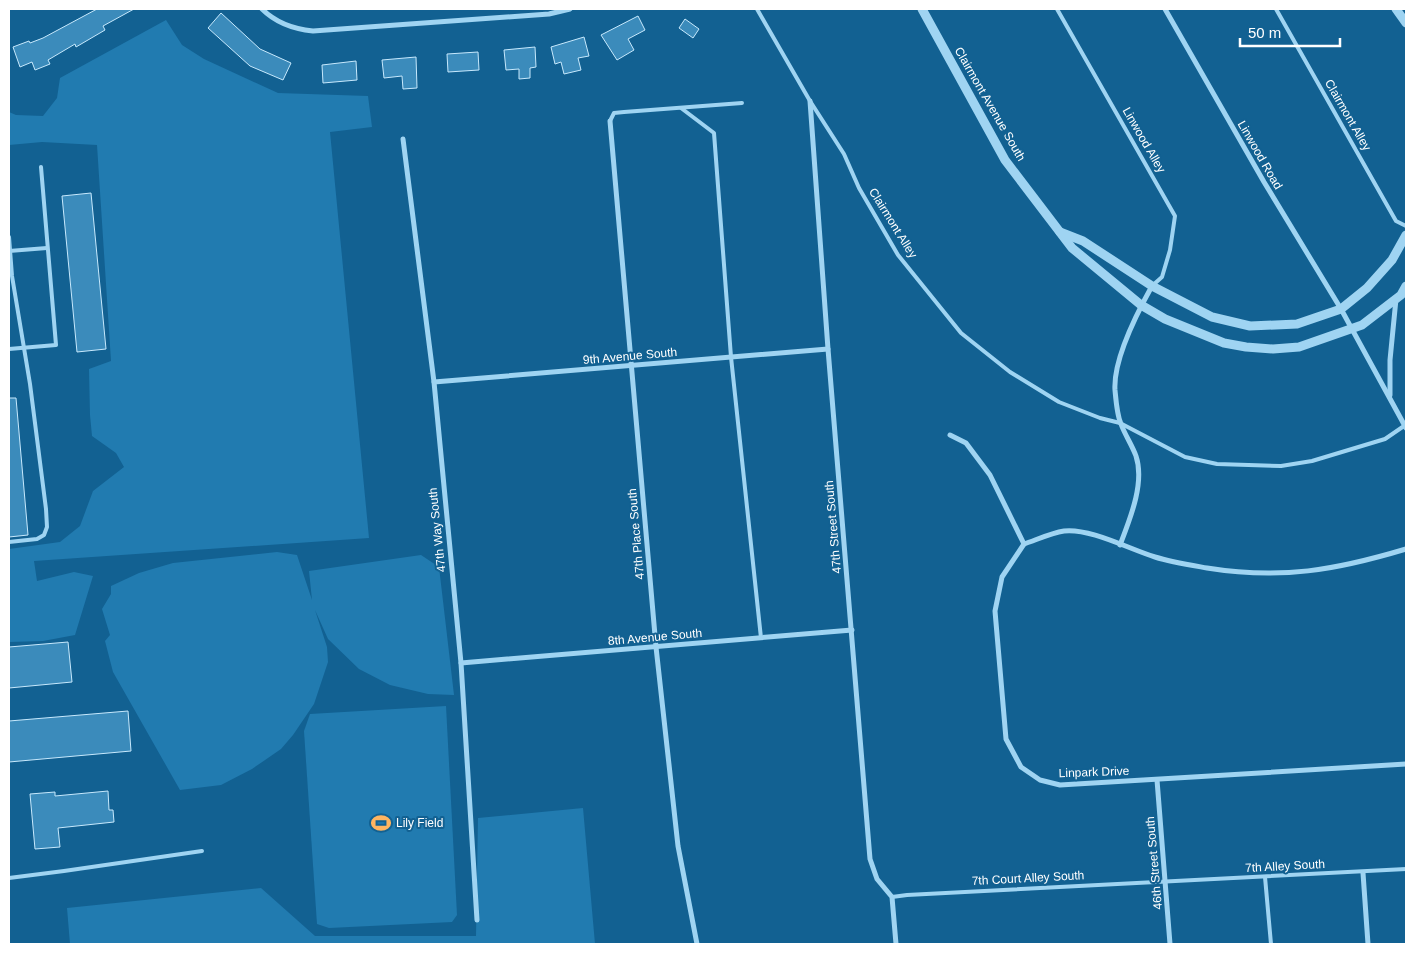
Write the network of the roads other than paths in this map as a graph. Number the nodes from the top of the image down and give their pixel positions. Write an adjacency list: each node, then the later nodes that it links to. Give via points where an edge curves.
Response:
1 (262, 9): 2 (street, via 283,24 313,31 549,14)
2 (570, 9)
3 (757, 9): 10 (lane, Clairmont Alley)
4 (922, 9): 17 (street, Clairmont Avenue South, via 1005,160)
5 (1057, 9): 22 (lane, Linwood Alley, via 1175,216 1162,277)
6 (1165, 9): 26 (street, Linwood Road)
7 (1276, 9): 16 (lane, Clairmont Alley, via 1396,221)
8 (1396, 9): 9 (street)
9 (1406, 23)
10 (810, 101): 30 (street, 47th Street South); 35 (lane, Clairmont Alley, via 844,154 858,188 898,255 961,333 1010,372 1059,402)
11 (742, 103): 12 (lane)
12 (681, 108): 13 (lane, via 614,113); 31 (lane, via 714,132)
13 (610, 121): 32 (street, 47th Place South)
14 (403, 139): 33 (street, 47th Way South)
15 (41, 167): 20 (lane)
16 (1406, 226)
17 (1060, 232): 22 (street, via 1083,241); 25 (street, Clairmont Avenue South, via 1072,248)
18 (1406, 235): 26 (street, via 1392,260 1367,288)
19 (9, 237): 21 (lane)
20 (48, 248): 21 (lane); 28 (lane, via 56,345)
21 (9, 251): 28 (lane)
22 (1152, 286): 25 (street); 26 (street, via 1212,317 1250,326 1297,324)
23 (1406, 286): 24 (street, Clairmont Avenue South)
24 (1396, 299): 27 (street, Clairmont Avenue South, via 1362,325); 34 (street)
25 (1141, 305): 27 (street, Clairmont Avenue South, via 1202,335 1246,348 1299,347); 35 (street, via 1120,354 1115,388)
26 (1341, 309): 27 (street, Linwood Road)
27 (1352, 328): 34 (street, Linwood Road)
28 (24, 348): 29 (lane); 38 (lane, via 47,527 44,535 37,539)
29 (9, 349)
30 (828, 349): 31 (street, 9th Avenue South); 42 (street, 47th Street South)
31 (731, 357): 32 (street, 9th Avenue South); 43 (lane)
32 (632, 365): 33 (street, 9th Avenue South); 44 (street, 47th Place South)
33 (434, 382): 45 (street, 47th Way South)
34 (1390, 398): 36 (street, Linwood Road)
35 (1120, 422): 36 (lane, Clairmont Alley, via 1185,457 1217,464 1281,466 1312,461 1385,439); 40 (street, via 1136,456 1139,473 1132,513)
36 (1405, 427)
37 (950, 435): 39 (street, via 966,443 990,475)
38 (9, 542)
39 (1024, 544): 40 (street, via 1064,531 1095,534); 47 (street, Linpark Drive, via 1002,577 996,611 1006,740 1021,767 1040,780 1060,785)
40 (1120, 545): 41 (street, via 1158,558 1206,568 1282,574 1364,562)
41 (1406, 549)
42 (852, 630): 43 (street, 8th Avenue South); 54 (street, 47th Street South, via 870,859 877,878)
43 (760, 638): 44 (street, 8th Avenue South)
44 (656, 647): 45 (street, 8th Avenue South); 56 (street, 47th Place South, via 678,846)
45 (461, 663): 55 (street, 47th Way South)
46 (1406, 764): 47 (street, Linpark Drive)
47 (1157, 780): 53 (street, 46th Street South)
48 (202, 851): 52 (lane)
49 (1406, 869): 50 (lane, 7th Alley South)
50 (1363, 872): 51 (lane, 7th Alley South); 60 (street)
51 (1265, 877): 53 (lane, 7th Alley South); 59 (lane)
52 (9, 878)
53 (1165, 881): 54 (lane, 7th Court Alley South); 58 (street, 46th Street South)
54 (892, 897): 57 (street)
55 (477, 920)
56 (697, 944)
57 (896, 944)
58 (1170, 944)
59 (1271, 944)
60 (1368, 944)

